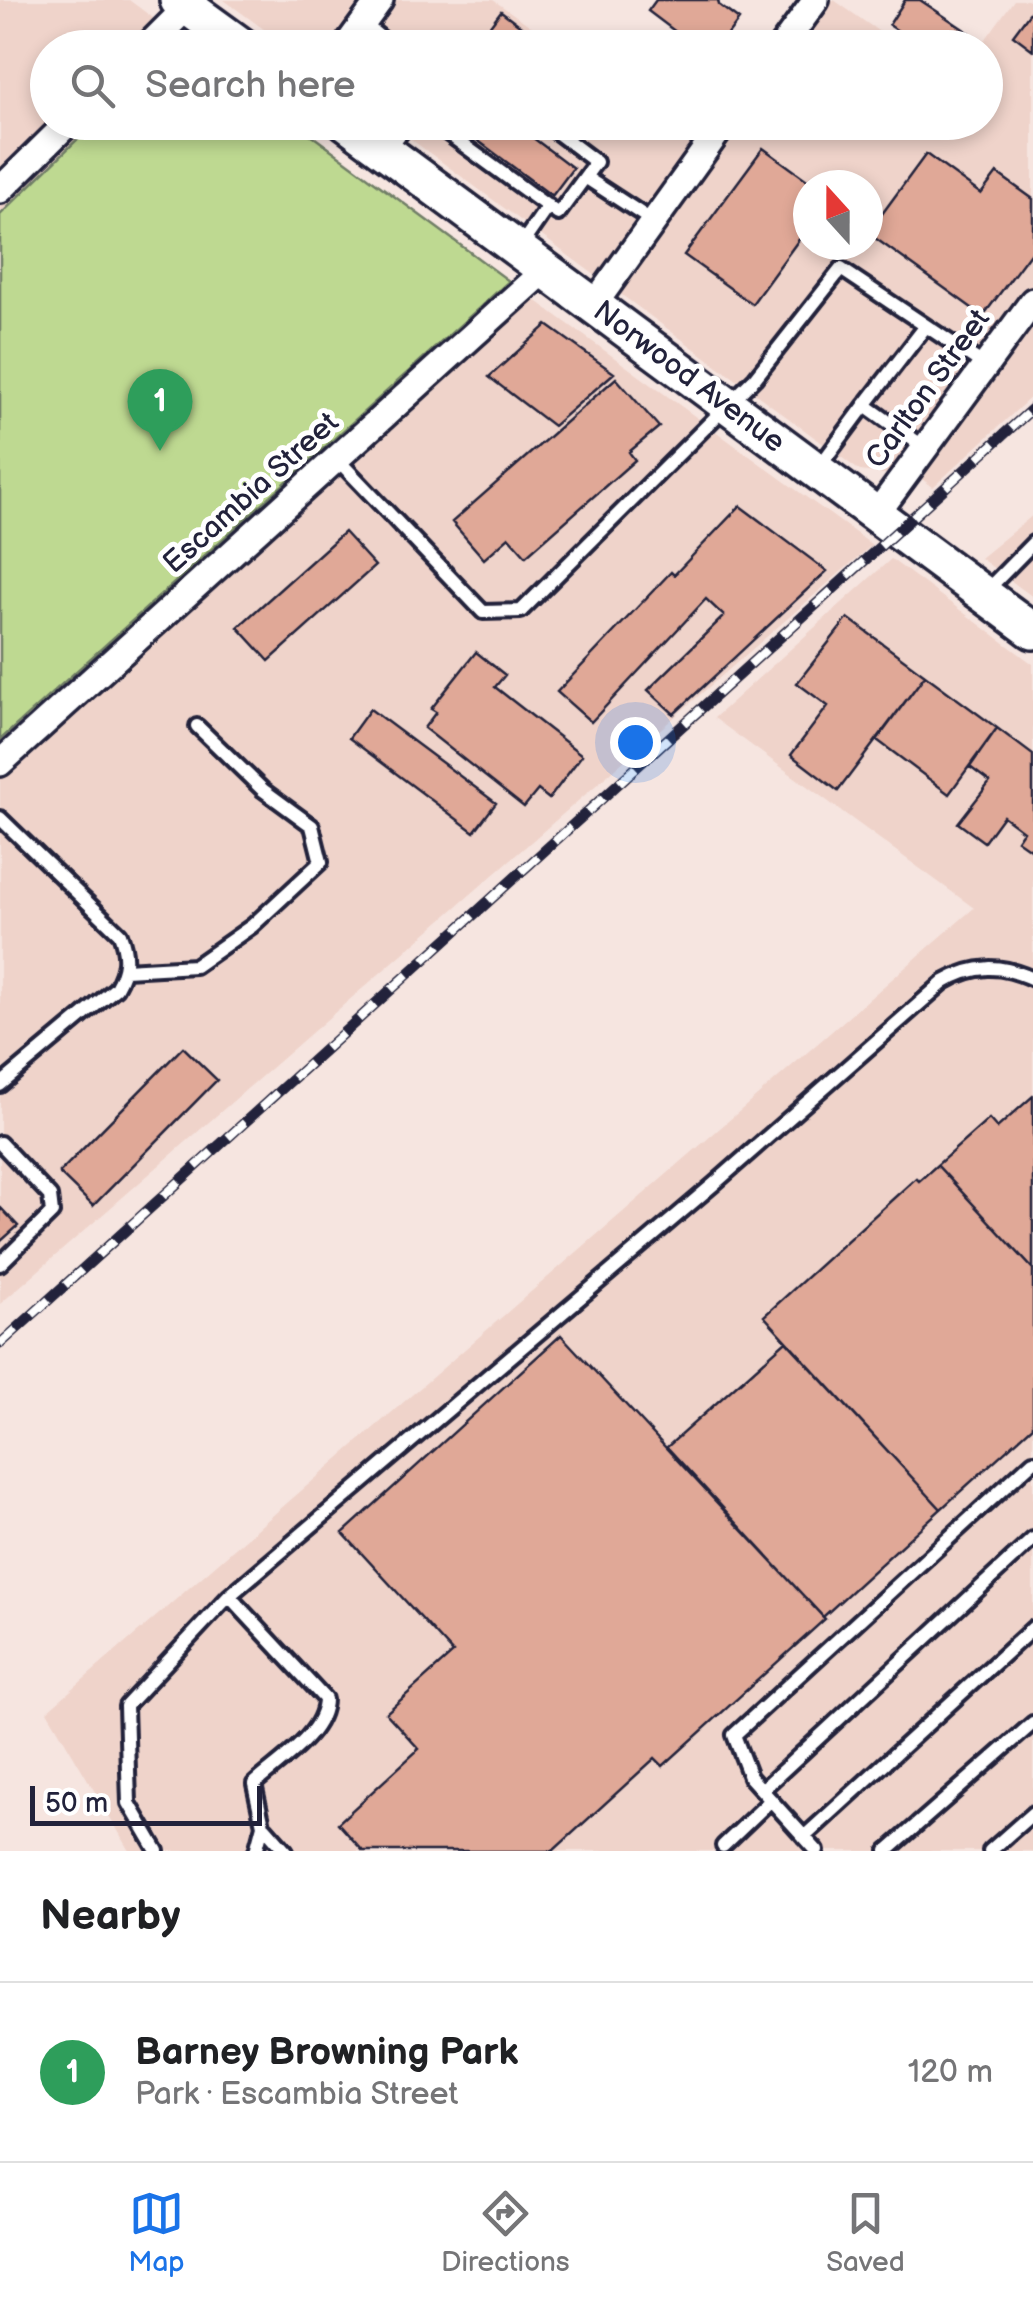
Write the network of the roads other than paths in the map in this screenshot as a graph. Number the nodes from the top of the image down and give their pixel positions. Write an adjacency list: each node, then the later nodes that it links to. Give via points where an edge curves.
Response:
1 (380, 0): 4 (street)
2 (816, 0): 9 (street)
3 (182, 4): 5 (street); 6 (main road)
4 (363, 23): 7 (street); 8 (lane)
5 (161, 30)
6 (219, 30)
7 (358, 30)
8 (371, 30)
9 (794, 30)
10 (51, 140): 20 (street)
11 (370, 140): 18 (main road, Norwood Avenue)
12 (396, 140): 18 (lane)
13 (462, 140): 21 (lane)
14 (540, 140): 17 (lane)
15 (566, 140): 19 (lane, via 596,162)
16 (712, 140): 22 (street)
17 (539, 143)
18 (386, 152): 23 (main road, Norwood Avenue)
19 (585, 178): 21 (lane, via 558,214); 22 (lane)
20 (0, 190)
21 (548, 206): 23 (lane)
22 (654, 222): 25 (street)
23 (532, 260): 25 (main road, Norwood Avenue); 31 (street, Escambia Street)
24 (1033, 301): 27 (street, Carlton Street)
25 (593, 306): 28 (main road, Norwood Avenue)
26 (926, 326): 27 (lane); 28 (lane, via 841,268); 29 (lane)
27 (986, 366): 30 (street, Carlton Street)
28 (726, 405): 31 (lane, via 521,611 484,612); 32 (main road, Norwood Avenue)
29 (865, 405): 30 (lane); 32 (lane)
30 (925, 448): 33 (street, Carlton Street)
31 (337, 459): 38 (street, Escambia Street)
32 (815, 471): 33 (main road, Norwood Avenue)
33 (875, 516): 35 (main road, Norwood Avenue)
34 (1033, 543): 35 (lane)
35 (983, 594): 36 (main road, Norwood Avenue)
36 (1033, 631)
37 (197, 726): 40 (lane, via 312,826 321,862 252,926 195,966)
38 (0, 763)
39 (0, 818): 40 (lane, via 120,934)
40 (126, 970): 42 (lane, via 116,988)
41 (1033, 979): 47 (lane, via 1010,969 966,970 944,982)
42 (0, 1085)
43 (0, 1142): 44 (lane, via 50,1196 52,1213)
44 (0, 1264)
45 (1033, 1460): 50 (lane, via 734,1735 750,1778)
46 (1033, 1539): 50 (lane)
47 (229, 1596): 52 (lane, via 325,1698 318,1726 254,1784); 55 (lane, via 126,1706 128,1802)
48 (1033, 1628): 53 (lane)
49 (1033, 1723): 59 (lane)
50 (766, 1795): 53 (lane); 54 (lane)
51 (1033, 1813): 60 (lane)
52 (263, 1825): 56 (lane); 57 (lane)
53 (804, 1837): 58 (lane)
54 (723, 1846)
55 (157, 1851)
56 (256, 1851)
57 (286, 1851)
58 (817, 1851)
59 (887, 1851)
60 (990, 1851)

